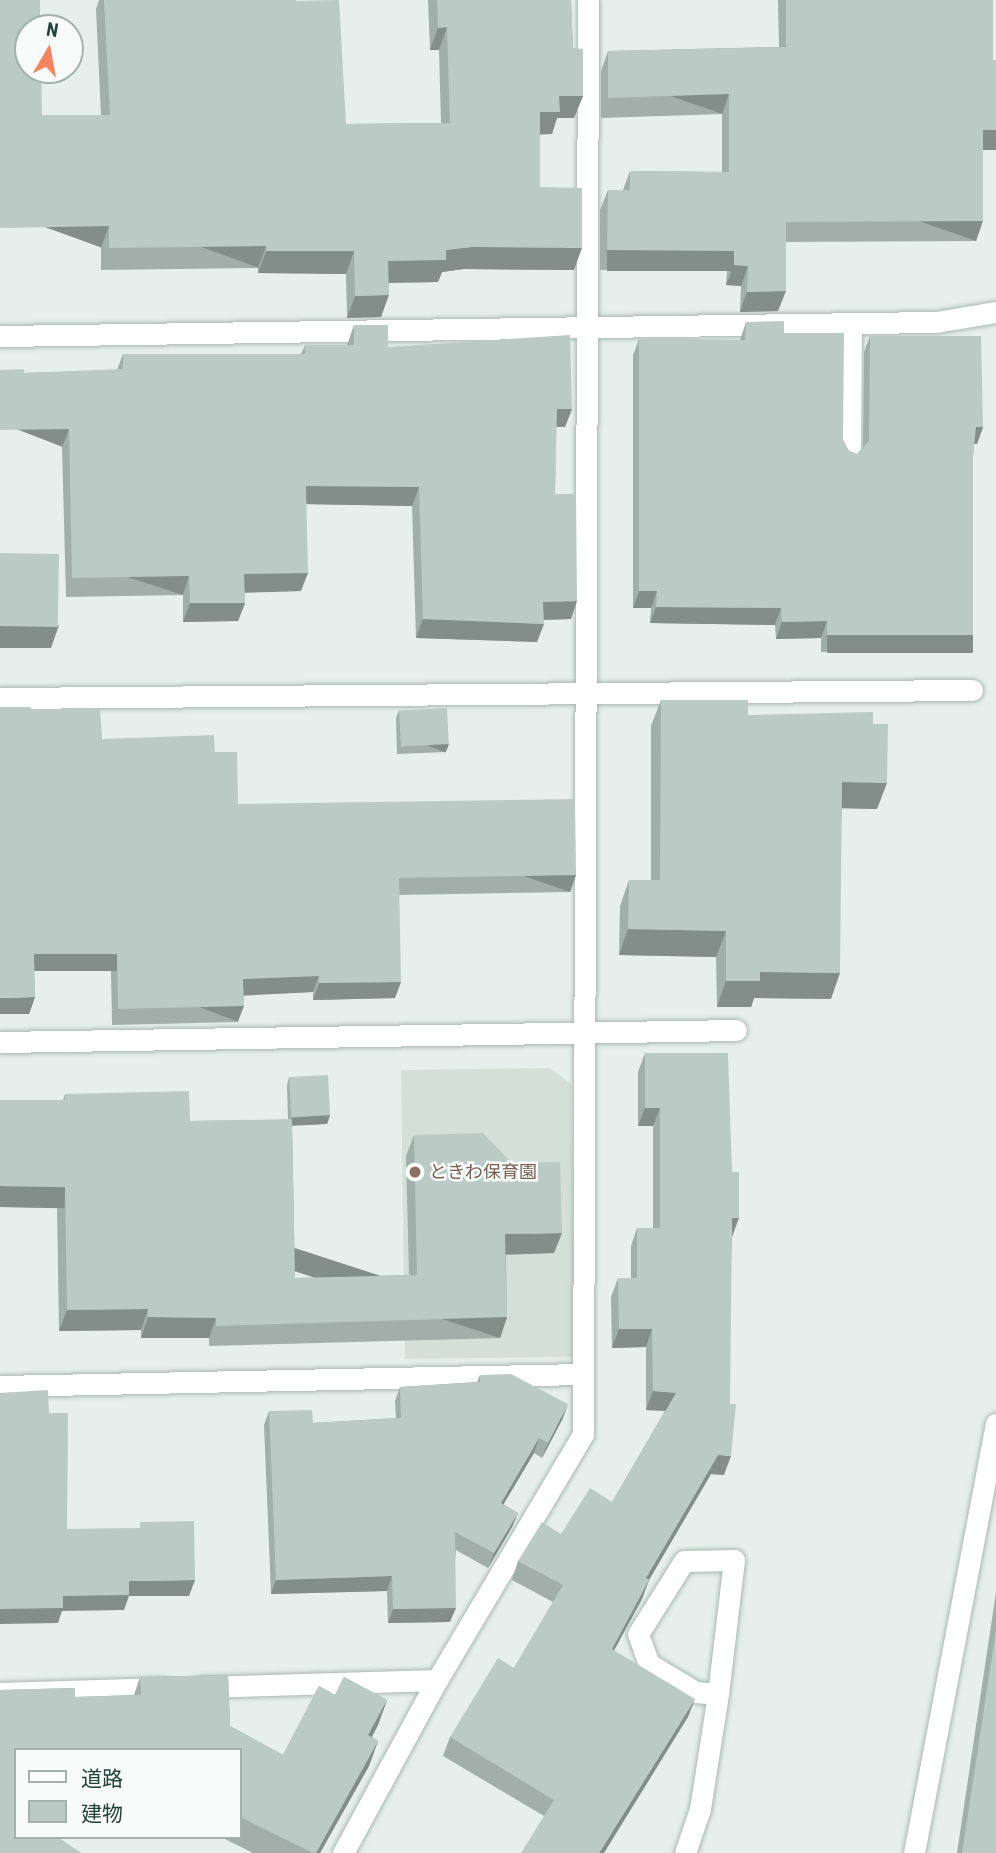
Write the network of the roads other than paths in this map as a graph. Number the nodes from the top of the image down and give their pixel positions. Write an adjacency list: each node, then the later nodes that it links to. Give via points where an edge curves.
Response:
1 (588, 0): 4 (street)
2 (996, 312): 3 (street, via 936,322)
3 (851, 324): 4 (street); 6 (street)
4 (589, 328): 5 (street); 8 (street)
5 (0, 336)
6 (850, 457)
7 (972, 690): 8 (street)
8 (587, 691): 9 (street); 11 (street)
9 (0, 698)
10 (736, 1030): 11 (street)
11 (586, 1032): 12 (street); 13 (street)
12 (0, 1042)
13 (583, 1374): 14 (street); 16 (street, via 583,1434)
14 (0, 1386)
15 (996, 1424): 21 (street)
16 (437, 1680): 17 (street); 19 (street)
17 (0, 1693)
18 (718, 1694): 18 (street, via 734,1560 684,1561 638,1634 649,1664 696,1692); 20 (street, via 700,1809)
19 (343, 1853)
20 (685, 1853)
21 (914, 1853)

